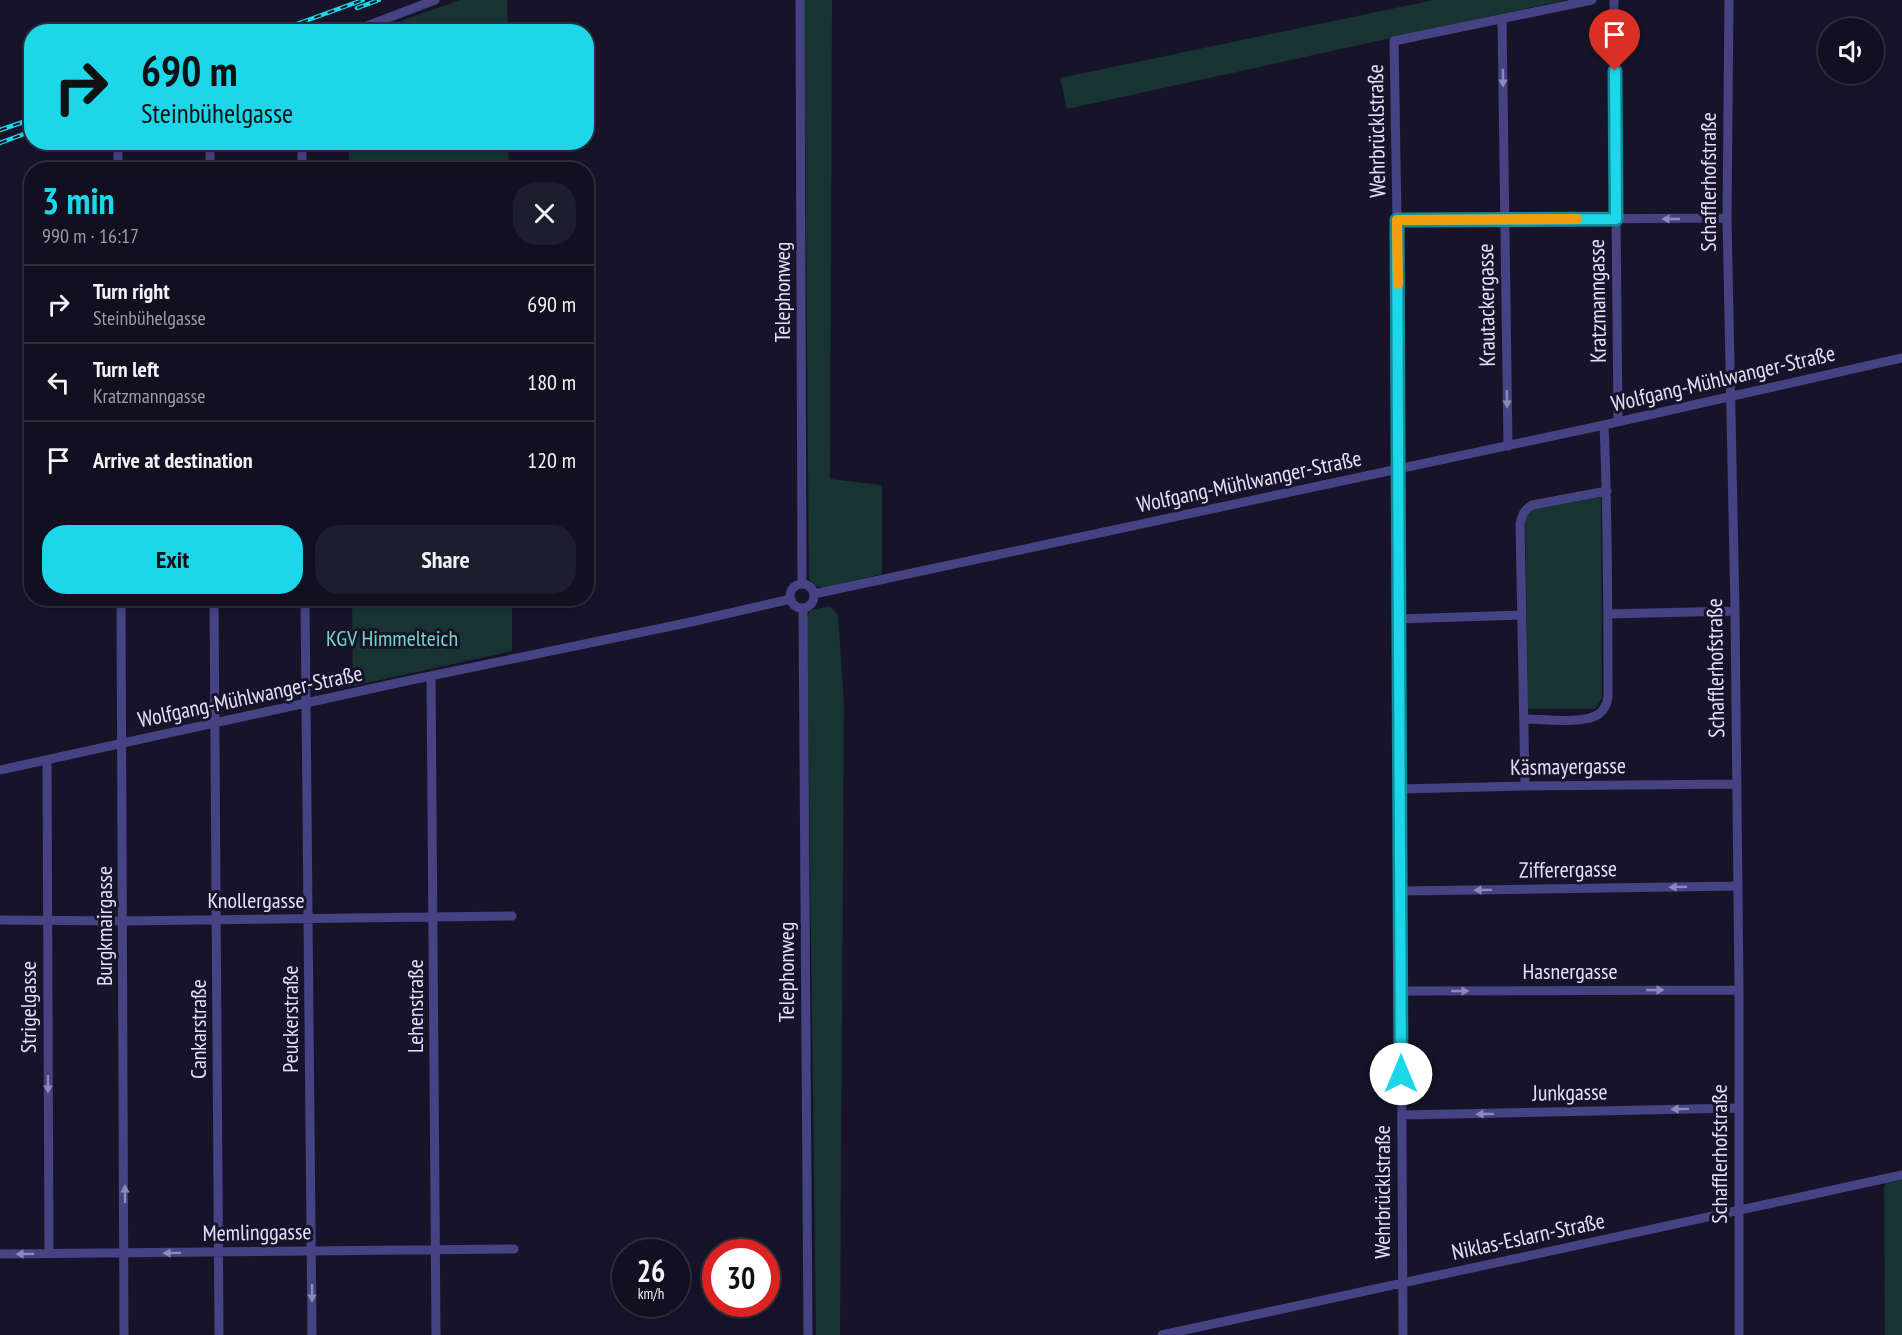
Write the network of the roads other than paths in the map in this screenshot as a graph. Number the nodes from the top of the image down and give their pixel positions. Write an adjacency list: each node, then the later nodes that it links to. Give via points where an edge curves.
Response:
1 (435, 0): 7 (street)
2 (800, 0): 19 (street, Telephonweg)
3 (1592, 0): 6 (street)
4 (1614, 0): 9 (street, Kratzmanngasse)
5 (1729, 0): 10 (street, Schafflerhofstraße)
6 (1502, 20): 8 (street, Krautackergasse, one-way to 8); 11 (street, Wehrbrücklstraße, via 1394,41)
7 (372, 24)
8 (1505, 219): 9 (street); 11 (street); 16 (street, Krautackergasse, one-way to 16)
9 (1616, 219): 10 (street, one-way to 9); 14 (street, Kratzmanngasse)
10 (1727, 219): 13 (street, Schafflerhofstraße)
11 (1397, 220): 17 (street, Wehrbrücklstraße)
12 (1902, 358): 13 (street, Wolfgang-Mühlwanger-Straße)
13 (1730, 395): 14 (street, Wolfgang-Mühlwanger-Straße); 26 (street, Schafflerhofstraße)
14 (1618, 422): 15 (street, Wolfgang-Mühlwanger-Straße)
15 (1604, 425): 16 (street, Wolfgang-Mühlwanger-Straße); 18 (street)
16 (1508, 446): 17 (street, Wolfgang-Mühlwanger-Straße)
17 (1398, 468): 20 (street, Wolfgang-Mühlwanger-Straße); 29 (street, Wehrbrücklstraße)
18 (1607, 490): 27 (street); 28 (street, via 1525,509 1520,524)
19 (802, 584): 20 (street, via 808,585); 21 (street, via 792,590)
20 (814, 594): 25 (street, via 812,603)
21 (791, 598): 25 (street, via 795,606); 30 (street, Wolfgang-Mühlwanger-Straße)
22 (121, 606): 34 (street, Burgkmairgasse)
23 (214, 606): 33 (street, Cankarstraße)
24 (305, 606): 31 (street, Peuckerstraße)
25 (803, 608): 67 (street, Telephonweg)
26 (1735, 611): 27 (street); 37 (street, Schafflerhofstraße)
27 (1608, 614): 32 (street, via 1608,697 1600,713 1589,719)
28 (1521, 615): 29 (street); 32 (street)
29 (1398, 619): 39 (street, Wehrbrücklstraße)
30 (431, 676): 31 (street, Wolfgang-Mühlwanger-Straße); 43 (street, Lehenstraße)
31 (305, 703): 33 (street, Wolfgang-Mühlwanger-Straße); 44 (street, Peuckerstraße)
32 (1524, 719): 38 (street)
33 (216, 724): 34 (street, Wolfgang-Mühlwanger-Straße); 47 (street, Cankarstraße)
34 (122, 744): 35 (street, Wolfgang-Mühlwanger-Straße); 48 (street, Burgkmairgasse)
35 (46, 760): 36 (street, Wolfgang-Mühlwanger-Straße); 46 (street, Strigelgasse)
36 (0, 770)
37 (1736, 784): 38 (street, Käsmayergasse); 40 (street, Schafflerhofstraße)
38 (1525, 786): 39 (street, Käsmayergasse)
39 (1400, 789): 41 (street, Wehrbrücklstraße)
40 (1737, 886): 41 (street, Zifferergasse, one-way to 41); 49 (street, Schafflerhofstraße)
41 (1401, 891): 50 (street, Wehrbrücklstraße)
42 (512, 916): 43 (street, Knollergasse)
43 (434, 918): 44 (street, Knollergasse); 55 (street, Lehenstraße)
44 (309, 919): 47 (street, Knollergasse); 57 (street, Peuckerstraße)
45 (0, 920): 46 (street, Knollergasse)
46 (47, 920): 48 (street, Knollergasse); 61 (street, Strigelgasse, one-way to 61)
47 (217, 920): 48 (street, Knollergasse); 58 (street, Cankarstraße)
48 (123, 921): 59 (street, Burgkmairgasse, one-way to 48)
49 (1738, 990): 50 (street, Hasnergasse, one-way to 49); 51 (street, Schafflerhofstraße)
50 (1401, 991): 52 (street, Wehrbrücklstraße)
51 (1738, 1108): 52 (street, Junkgasse, one-way to 52); 54 (street, Schafflerhofstraße)
52 (1402, 1115): 62 (street, Wehrbrücklstraße)
53 (1902, 1175): 54 (street, Niklas-Eslarn-Straße)
54 (1739, 1210): 62 (street, Niklas-Eslarn-Straße); 70 (street, Schafflerhofstraße)
55 (436, 1250): 56 (street, Memlinggasse); 57 (street, Memlinggasse); 66 (street, Lehenstraße)
56 (514, 1250)
57 (311, 1251): 58 (street, Memlinggasse); 65 (street, Peuckerstraße, one-way to 65)
58 (218, 1252): 59 (street, Memlinggasse, one-way to 59); 64 (street, Cankarstraße)
59 (125, 1253): 61 (street, Memlinggasse); 63 (street, Burgkmairgasse)
60 (0, 1254): 61 (street, Memlinggasse, one-way to 60)
61 (49, 1254)
62 (1402, 1282): 68 (street, Niklas-Eslarn-Straße); 69 (street, Wehrbrücklstraße)
63 (124, 1335)
64 (219, 1335)
65 (312, 1335)
66 (436, 1335)
67 (808, 1335)
68 (1162, 1335)
69 (1403, 1335)
70 (1739, 1335)

